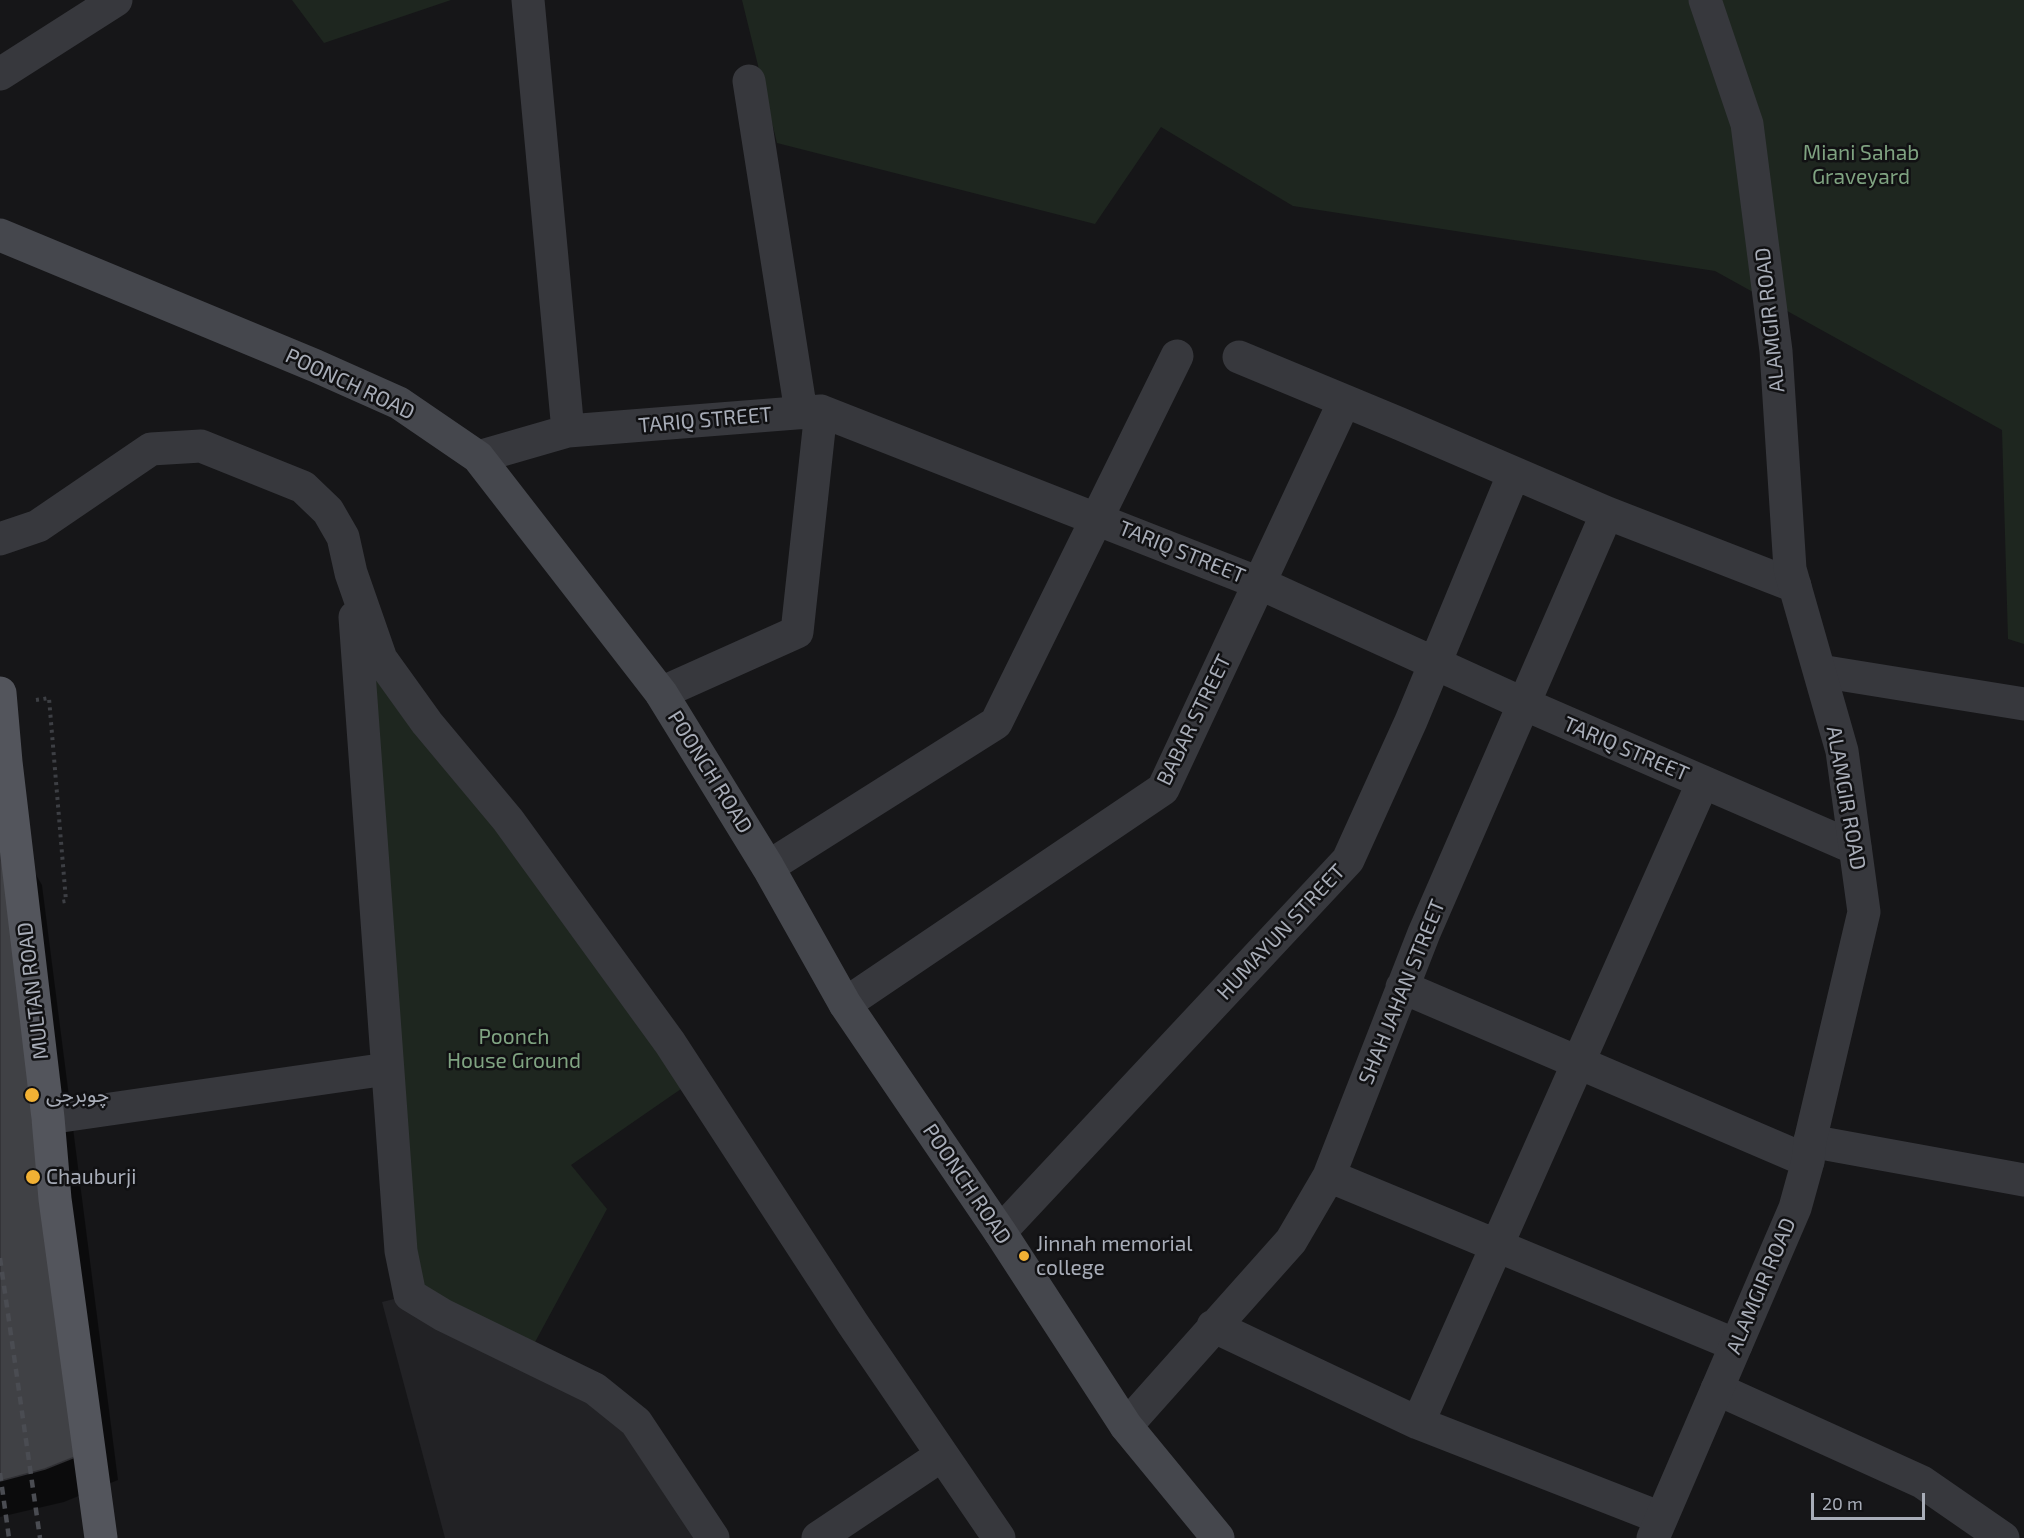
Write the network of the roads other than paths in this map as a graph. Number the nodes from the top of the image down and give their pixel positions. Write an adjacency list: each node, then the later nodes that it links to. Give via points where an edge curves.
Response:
1 (116, 0): 4 (street)
2 (528, 0): 11 (street)
3 (1705, 0): 19 (street, ALAMGIR ROAD, via 1747,124 1776,351 1790,569)
4 (0, 74)
5 (749, 81): 10 (street)
6 (0, 235): 12 (main road, POONCH ROAD, via 399,403)
7 (1177, 356): 15 (street)
8 (1239, 357): 9 (street)
9 (1344, 402): 13 (street); 18 (street, BABAR STREET)
10 (811, 412): 11 (street, TARIQ STREET); 15 (street, TARIQ STREET); 23 (street, via 797,632)
11 (568, 431): 12 (street, TARIQ STREET)
12 (478, 457): 23 (main road, POONCH ROAD)
13 (1514, 473): 14 (street); 20 (street, HUMAYUN STREET)
14 (1607, 513): 19 (street); 24 (street, SHAH JAHAN STREET)
15 (1097, 519): 18 (street, TARIQ STREET); 28 (street, via 996,723)
16 (0, 539): 17 (street, via 39,526 151,449 201,446 303,487 328,511 343,537)
17 (351, 573): 32 (street); 44 (street, via 381,659 427,723 508,820 670,1042)
18 (1259, 583): 20 (street, TARIQ STREET); 30 (street, BABAR STREET, via 1163,789)
19 (1795, 586): 21 (street, ALAMGIR ROAD)
20 (1434, 664): 24 (street, TARIQ STREET); 37 (street, HUMAYUN STREET, via 1348,860)
21 (1820, 672): 25 (street); 27 (street, ALAMGIR ROAD, via 1842,751)
22 (0, 693): 33 (main road, MULTAN ROAD)
23 (661, 693): 28 (main road, POONCH ROAD)
24 (1524, 704): 26 (street, TARIQ STREET); 29 (street, SHAH JAHAN STREET)
25 (2024, 704)
26 (1703, 782): 27 (street, TARIQ STREET); 31 (street)
27 (1855, 848): 34 (street, ALAMGIR ROAD, via 1864,912)
28 (768, 867): 30 (main road, POONCH ROAD)
29 (1402, 987): 31 (street); 35 (street, SHAH JAHAN STREET)
30 (845, 1004): 37 (main road, POONCH ROAD)
31 (1578, 1062): 34 (street); 38 (street)
32 (387, 1069): 33 (street); 47 (street, via 401,1251 410,1295 595,1389 628,1415)
33 (48, 1118): 46 (main road, MULTAN ROAD, via 55,1199)
34 (1809, 1151): 36 (street); 40 (street, ALAMGIR ROAD, via 1795,1208)
35 (1329, 1176): 38 (street); 39 (street, SHAH JAHAN STREET, via 1291,1241)
36 (2024, 1180)
37 (1000, 1232): 43 (main road, POONCH ROAD)
38 (1497, 1245): 40 (street); 42 (street)
39 (1213, 1326): 42 (street); 43 (street, SHAH JAHAN STREET)
40 (1736, 1345): 41 (street, ALAMGIR ROAD)
41 (1717, 1389): 45 (street, ALAMGIR ROAD); 51 (street, via 1922,1482)
42 (1418, 1423): 45 (street)
43 (1126, 1426): 50 (main road, POONCH ROAD)
44 (942, 1455): 48 (street); 49 (street)
45 (1657, 1528)
46 (101, 1538)
47 (713, 1538)
48 (818, 1538)
49 (999, 1538)
50 (1218, 1538)
51 (2003, 1538)

